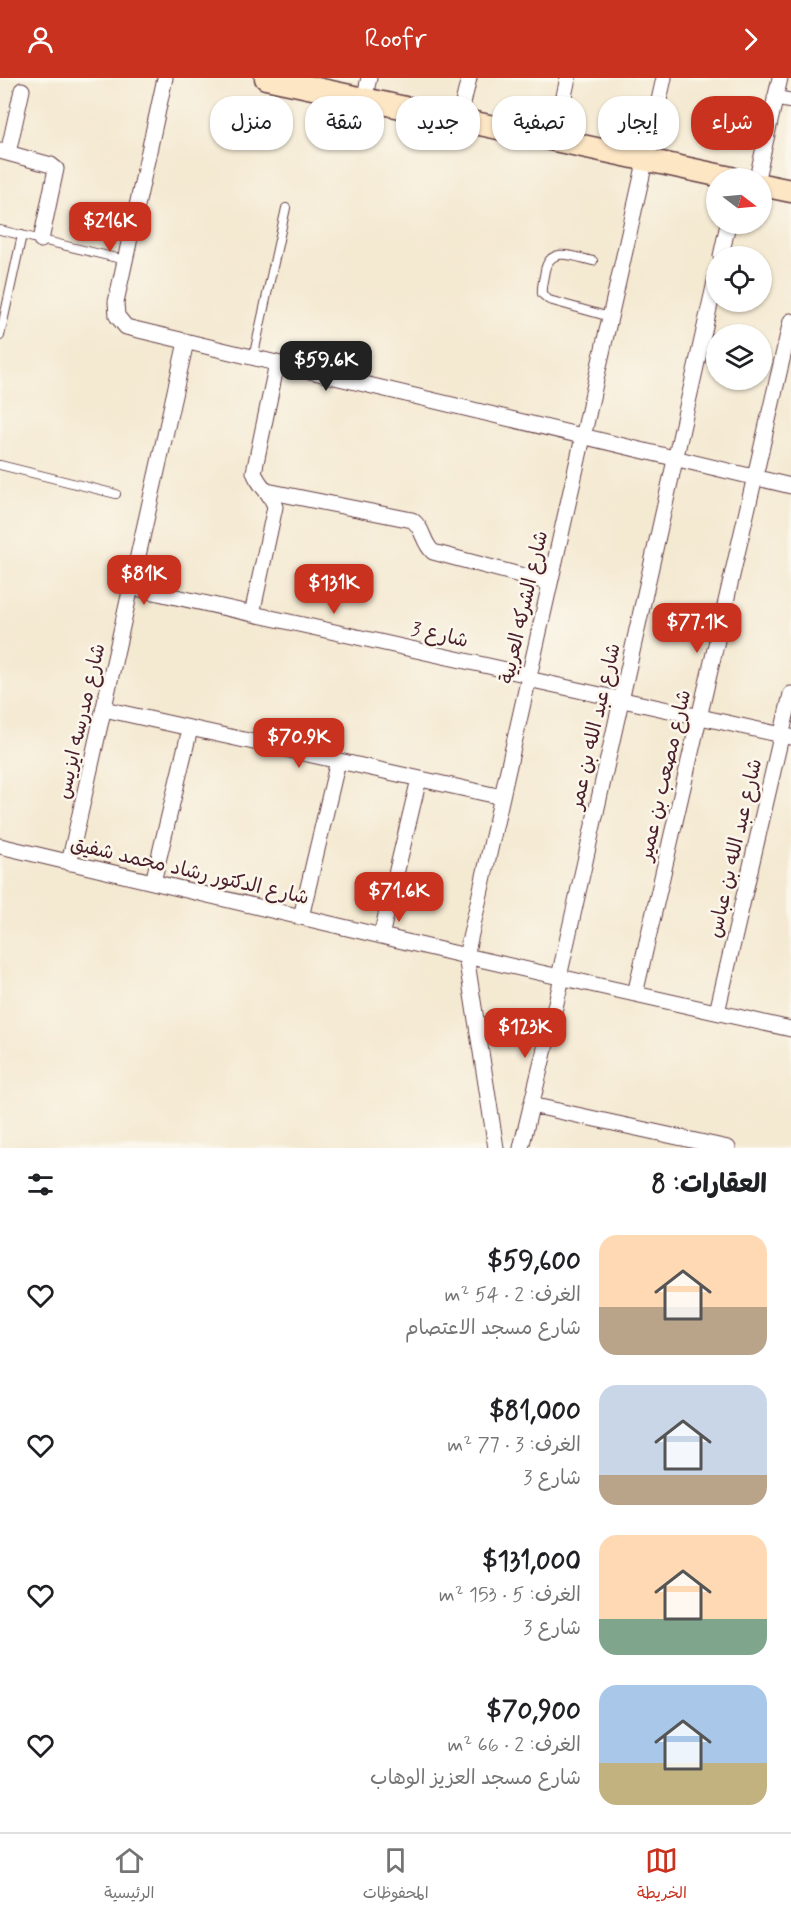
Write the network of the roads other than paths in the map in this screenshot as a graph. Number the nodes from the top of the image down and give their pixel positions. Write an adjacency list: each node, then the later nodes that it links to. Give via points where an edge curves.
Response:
1 (165, 78): 25 (street)
2 (266, 78): 7 (street)
3 (468, 78): 9 (street)
4 (568, 78): 10 (street)
5 (664, 78): 16 (street, شارع الشركه العربية)
6 (780, 78): 11 (street)
7 (367, 89): 12 (street)
8 (22, 90): 15 (street)
9 (464, 96)
10 (564, 96)
11 (775, 98): 13 (street); 17 (street)
12 (396, 99)
13 (791, 101)
14 (586, 148): 16 (street)
15 (4, 152): 24 (street, via 56,169)
16 (645, 161): 18 (street); 28 (street, شارع الشركه العربية)
17 (759, 168)
18 (706, 173)
19 (772, 187): 20 (street)
20 (791, 191)
21 (286, 208): 32 (lane)
22 (0, 230): 23 (lane)
23 (22, 236): 24 (lane); 30 (lane)
24 (41, 240): 25 (lane)
25 (125, 260): 31 (street, via 116,302 121,322 133,330)
26 (593, 261): 28 (lane, via 561,253 552,256 547,263 542,294 549,300)
27 (708, 312): 35 (street, شارع عبد الله بن عمر)
28 (610, 317): 34 (street, شارع الشركه العربية)
29 (791, 321): 37 (street, شارع مصعب بن عمير)
30 (0, 336)
31 (186, 342): 32 (street); 42 (street, شارع مدرسه ايزيس)
32 (253, 358): 33 (street)
33 (277, 363): 34 (street); 39 (street, via 254,465 256,479)
34 (583, 435): 35 (street); 41 (street, شارع الشركه العربية)
35 (676, 458): 37 (street); 46 (street, شارع عبد الله بن عمر)
36 (0, 465): 40 (lane)
37 (755, 477): 38 (street); 48 (street, شارع مصعب بن عمير)
38 (791, 486)
39 (267, 490): 41 (street, via 412,520 421,528 423,540 433,552); 43 (street, via 275,507)
40 (116, 494)
41 (550, 583): 44 (street, شارع الشركه العربية)
42 (131, 587): 43 (street, شارع 3); 47 (street, شارع مدرسه ايزيس)
43 (252, 614): 44 (street, شارع 3)
44 (529, 677): 46 (street, شارع 3); 53 (street, شارع الشركه العربية)
45 (791, 694): 50 (street, شارع عبد الله بن عباس)
46 (621, 700): 48 (street, شارع 3); 60 (street, شارع عبد الله بن عمر)
47 (104, 710): 49 (street); 55 (street, شارع مدرسه ايزيس)
48 (699, 717): 50 (street, شارع 3); 61 (street, شارع مصعب بن عمير)
49 (190, 729): 51 (street); 56 (street)
50 (786, 736): 62 (street, شارع عبد الله بن عباس)
51 (338, 761): 52 (street); 57 (street)
52 (419, 779): 53 (street); 58 (street)
53 (502, 797): 59 (street, شارع الشركه العربية)
54 (0, 846): 55 (street, شارع الدكتور رشاد محمد شفيق)
55 (69, 863): 56 (street, شارع الدكتور رشاد محمد شفيق)
56 (153, 882): 57 (street, شارع الدكتور رشاد محمد شفيق)
57 (301, 917): 58 (street, شارع الدكتور رشاد محمد شفيق)
58 (381, 936): 59 (street, شارع الدكتور رشاد محمد شفيق)
59 (466, 956): 60 (street, شارع الدكتور رشاد محمد شفيق); 65 (street, شارع الشركه العربية)
60 (560, 977): 61 (street, شارع الدكتور رشاد محمد شفيق); 64 (street, شارع عبد الله بن عمر)
61 (635, 994): 62 (street, شارع الدكتور رشاد محمد شفيق)
62 (717, 1012): 63 (street, شارع الدكتور رشاد محمد شفيق)
63 (791, 1029)
64 (531, 1106): 66 (street, شارع عبد الله بن عمر); 67 (street)
65 (496, 1148)
66 (520, 1148)
67 (728, 1148)

